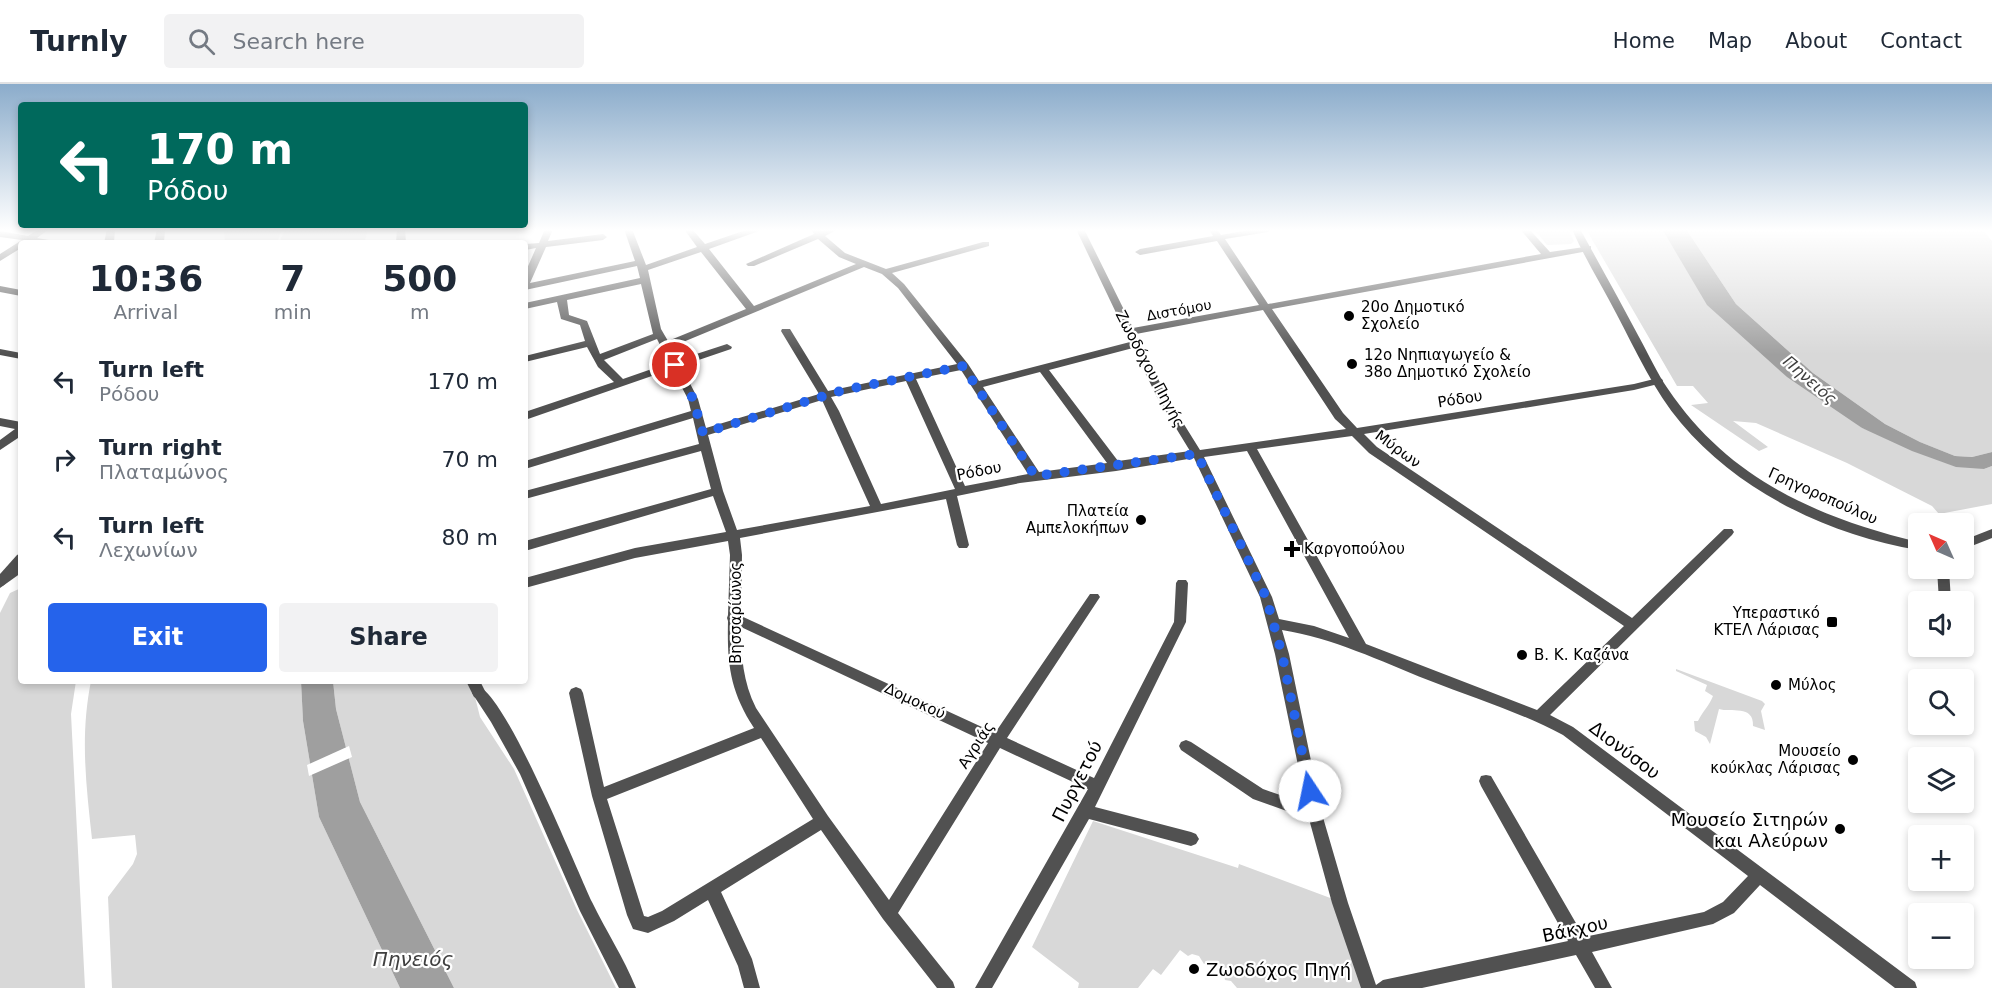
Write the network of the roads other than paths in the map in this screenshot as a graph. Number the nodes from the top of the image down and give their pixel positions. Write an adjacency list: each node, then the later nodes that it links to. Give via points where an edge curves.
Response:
1 (641, 271): 11 (street)
2 (643, 271): 14 (street); 20 (street, Βησσαρίωνος)
3 (720, 271): 17 (street)
4 (847, 271): 17 (street)
5 (888, 271): 10 (street)
6 (1102, 271): 19 (street, Ζωοδόχου Πηγής)
7 (1243, 271): 16 (street, Μύρων)
8 (1460, 271): 16 (street, Διστόμου)
9 (1600, 271): 33 (street, Γρηγοροπούλου)
10 (885, 272): 30 (street, via 910,296)
11 (528, 285)
12 (0, 289): 13 (street)
13 (18, 292)
14 (562, 299): 15 (street); 21 (street, via 564,317 582,321)
15 (528, 305)
16 (1268, 307): 19 (street, Διστόμου); 42 (street, Μύρων)
17 (753, 311): 23 (street)
18 (786, 331): 36 (street)
19 (1129, 333): 22 (street, Ζωοδόχου Πηγής)
20 (658, 335): 23 (street, Βησσαρίωνος); 28 (street)
21 (590, 343): 27 (street); 28 (street)
22 (1135, 344): 31 (street); 47 (street, Ζωοδόχου Πηγής)
23 (666, 346): 29 (street, Βησσαρίωνος)
24 (727, 347): 29 (street)
25 (0, 352): 26 (street)
26 (18, 355)
27 (528, 358)
28 (598, 358): 34 (street, via 604,370)
29 (675, 365): 34 (street); 37 (street, Βησσαρίωνος)
30 (963, 366): 32 (street); 35 (street)
31 (1042, 368): 35 (street); 49 (street)
32 (910, 378): 36 (street); 52 (street)
33 (1658, 381): 42 (street, Ρόδου); 59 (street, Γρηγοροπούλου, via 1690,429 1754,482 1858,532)
34 (622, 383): 38 (street)
35 (976, 385): 50 (street)
36 (823, 395): 43 (street); 54 (street, via 834,411)
37 (697, 413): 43 (street, Βησσαρίωνος); 48 (street)
38 (528, 415)
39 (0, 422): 40 (street)
40 (18, 427)
41 (18, 431): 44 (street)
42 (1353, 432): 46 (street, Ρόδου); 70 (street, Μύρων, via 1373,450)
43 (703, 433): 45 (street, Βησσαρίωνος)
44 (0, 446)
45 (705, 446): 51 (street, Βησσαρίωνος); 53 (street)
46 (1250, 446): 47 (street, Ρόδου); 71 (street)
47 (1197, 454): 49 (street, Ρόδου); 69 (street, Ζωοδόχου Πηγής, via 1252,566)
48 (528, 464)
49 (1116, 467): 50 (street, Ρόδου)
50 (1035, 476): 52 (street, Ρόδου)
51 (717, 491): 57 (street, Βησσαρίωνος); 60 (street)
52 (955, 491): 54 (street, Ρόδου); 61 (street)
53 (528, 494)
54 (877, 509): 57 (street, Ρόδου)
55 (1728, 532): 70 (street)
56 (1992, 533): 58 (street)
57 (733, 535): 65 (street, Ρόδου, via 598,561); 68 (street, Βησσαρίωνος)
58 (1974, 541)
59 (1908, 544)
60 (528, 545)
61 (963, 545)
62 (18, 561): 64 (street)
63 (18, 568): 64 (street)
64 (0, 582)
65 (528, 582)
66 (1182, 583): 79 (street, Πυργετού, via 1180,622)
67 (1094, 597): 76 (street, Αγριάς)
68 (734, 618): 75 (street, Βησσαρίωνος, via 738,682); 76 (street, Δομοκού)
69 (1275, 624): 71 (street, Διονύσου); 82 (street, Ζωοδόχου Πηγής)
70 (1633, 625): 74 (street)
71 (1362, 649): 74 (street, Διονύσου)
72 (476, 687): 89 (street, via 498,719 543,805 586,905)
73 (576, 693): 80 (street)
74 (1539, 717): 85 (street, Διονύσου, via 1568,731)
75 (763, 731): 80 (street); 83 (street, Βησσαρίωνος)
76 (999, 740): 79 (street, Δομοκού); 87 (street, Αγριάς)
77 (1186, 746): 82 (street, via 1257,794)
78 (1486, 780): 88 (street)
79 (1096, 786): 81 (street, Πυργετού)
80 (599, 796): 86 (street, via 639,923 648,925)
81 (1085, 811): 84 (street); 92 (street, Πυργετού)
82 (1315, 814): 93 (street, Ζωοδόχου Πηγής)
83 (823, 821): 86 (street); 87 (street, Βησσαρίωνος)
84 (1191, 839)
85 (1758, 874): 88 (street, Βάκχου, via 1734,903 1715,916); 96 (street, Διονύσου)
86 (712, 891): 90 (street)
87 (889, 914): 91 (street, Βησσαρίωνος)
88 (1581, 948): 94 (street, Βάκχου); 95 (street)
89 (628, 988)
90 (752, 988)
91 (947, 988)
92 (982, 988)
93 (1370, 988)
94 (1383, 988)
95 (1604, 988)
96 (1909, 988)

